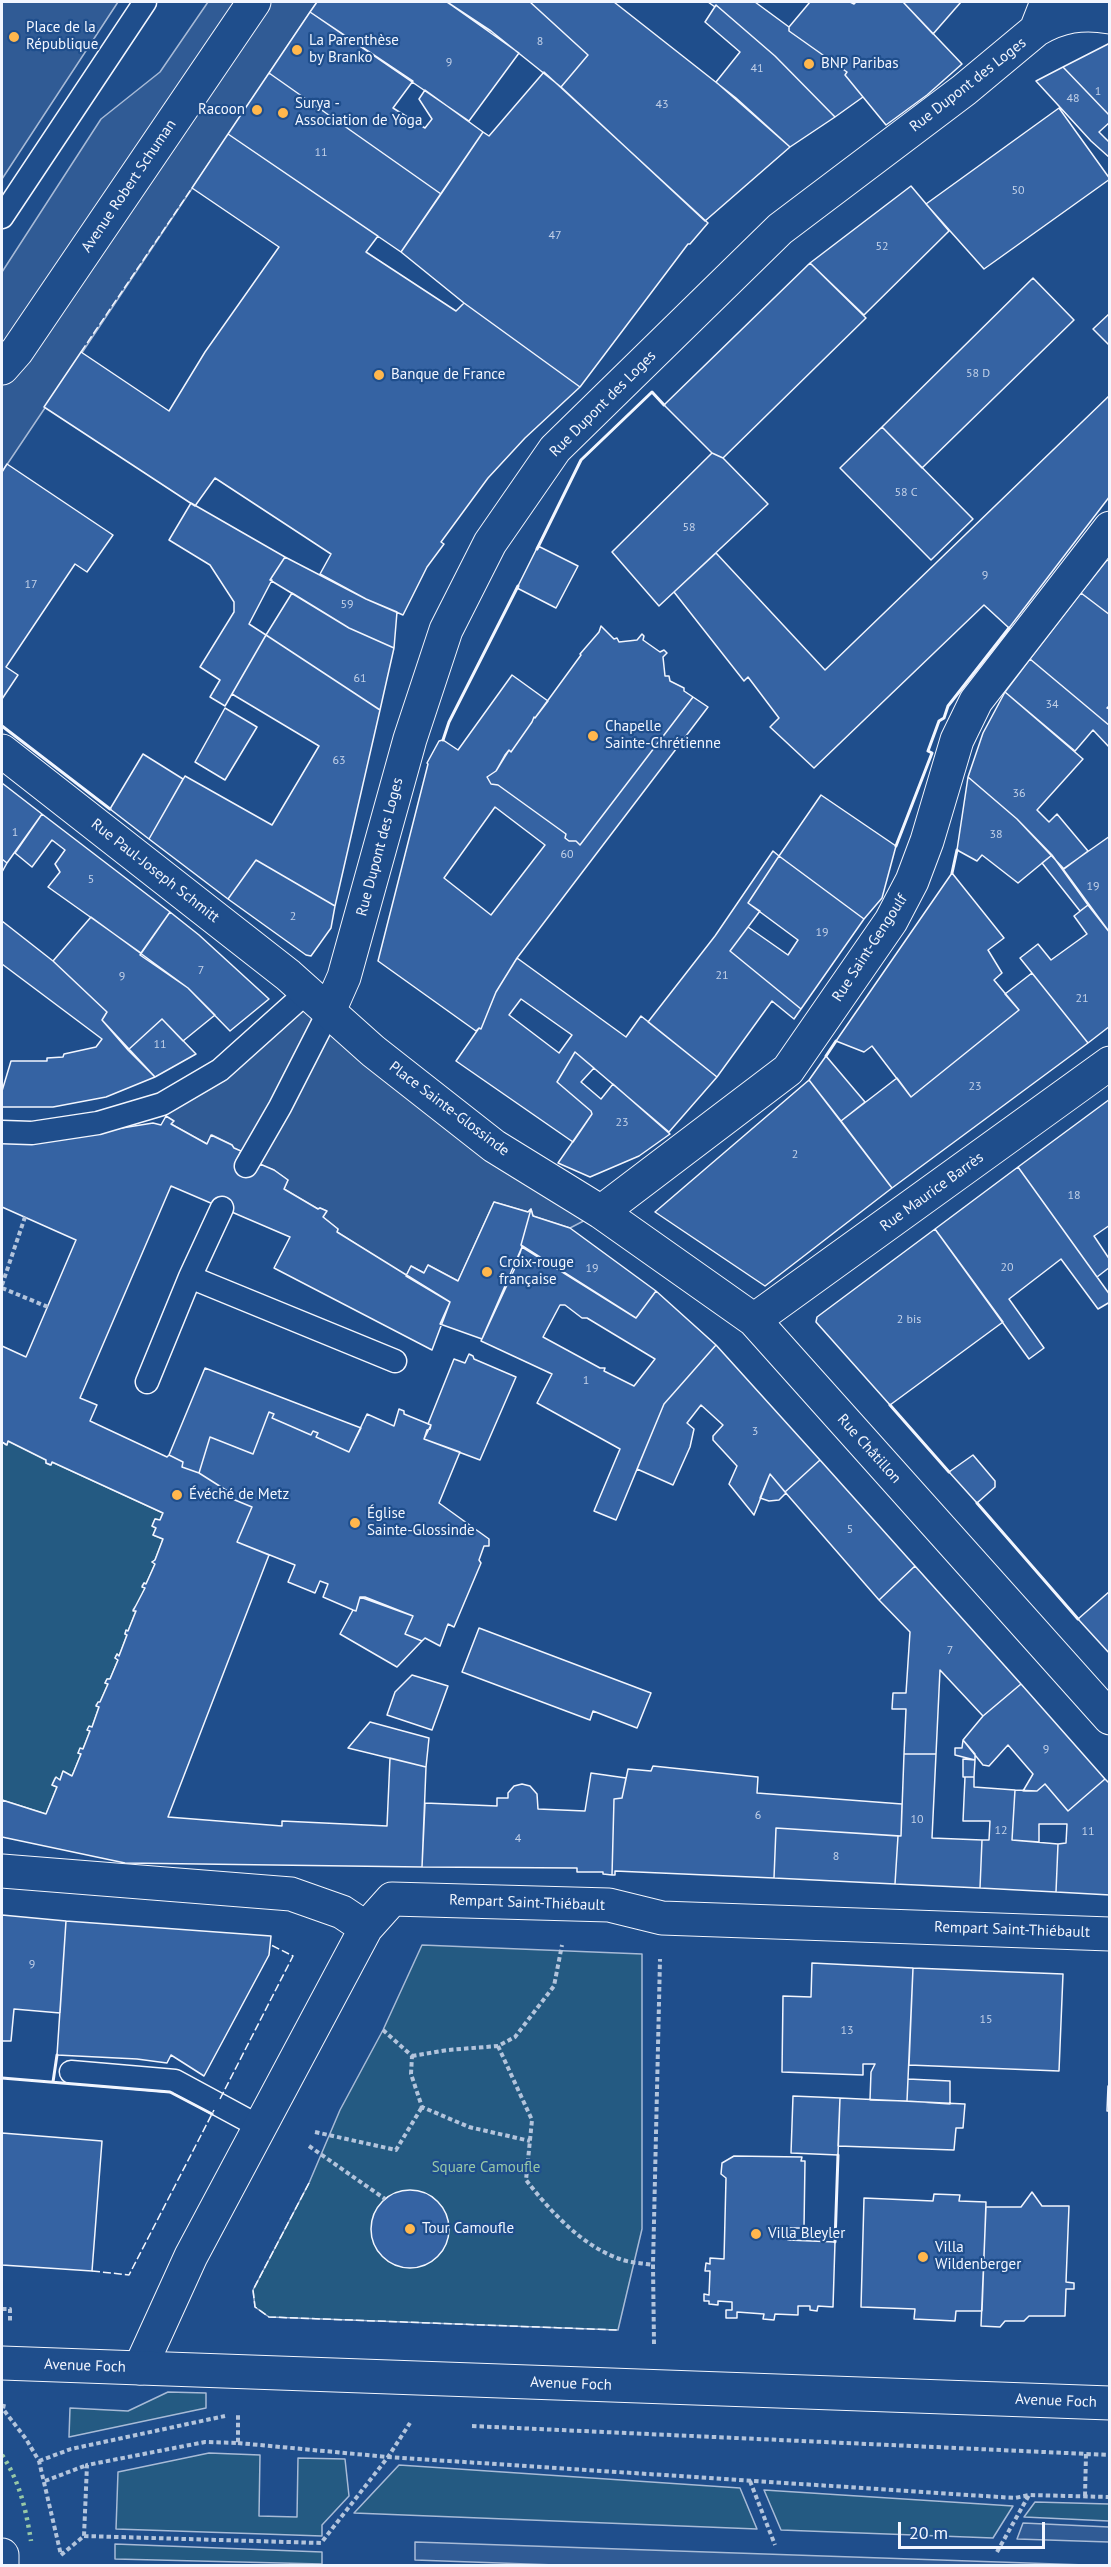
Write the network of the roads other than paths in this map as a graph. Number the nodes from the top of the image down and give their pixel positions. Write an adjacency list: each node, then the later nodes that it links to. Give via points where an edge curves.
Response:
1 (145, 2): 5 (lane)
2 (254, 2): 6 (street, Avenue Robert Schuman)
3 (1041, 16): 4 (street, Rue Dupont des Loges); 9 (street, Rue Dupont des Loges, via 964,90 780,229 555,449 490,543 446,630 410,739 344,977)
4 (1110, 17)
5 (2, 217)
6 (2, 368)
7 (1110, 528): 14 (street, Rue Saint-Gengoulf, via 976,701 957,740 912,881 891,921 788,1070)
8 (2, 751): 9 (street, Rue Paul-Joseph Schmitt)
9 (318, 1002): 11 (lane, via 220,1070 162,1104 98,1123 32,1133); 12 (lane, via 280,1107); 14 (street, Place Sainte-Glossinde, via 494,1146)
10 (1110, 1064): 16 (street, Rue Maurice Barrès)
11 (2, 1132)
12 (246, 1167)
13 (222, 1208): 15 (lane)
14 (601, 1212): 16 (street, Rue Châtillon)
15 (190, 1277): 17 (lane); 18 (lane)
16 (754, 1320): 19 (street, Rue Châtillon)
17 (395, 1361)
18 (147, 1382)
19 (1110, 1718)
20 (2, 1871): 21 (street, via 291,1894 335,1908)
21 (366, 1928): 22 (street, Rempart Saint-Thiébault, via 392,1899 609,1905 662,1917); 24 (street)
22 (1110, 1934)
23 (71, 2072): 24 (lane, via 175,2081)
24 (260, 2127): 26 (street, via 182,2275)
25 (13, 2364): 26 (street, Avenue Foch)
26 (140, 2368): 27 (street, Avenue Foch)
27 (1110, 2403)
28 (2, 2555): 29 (street)
29 (2, 2565)

